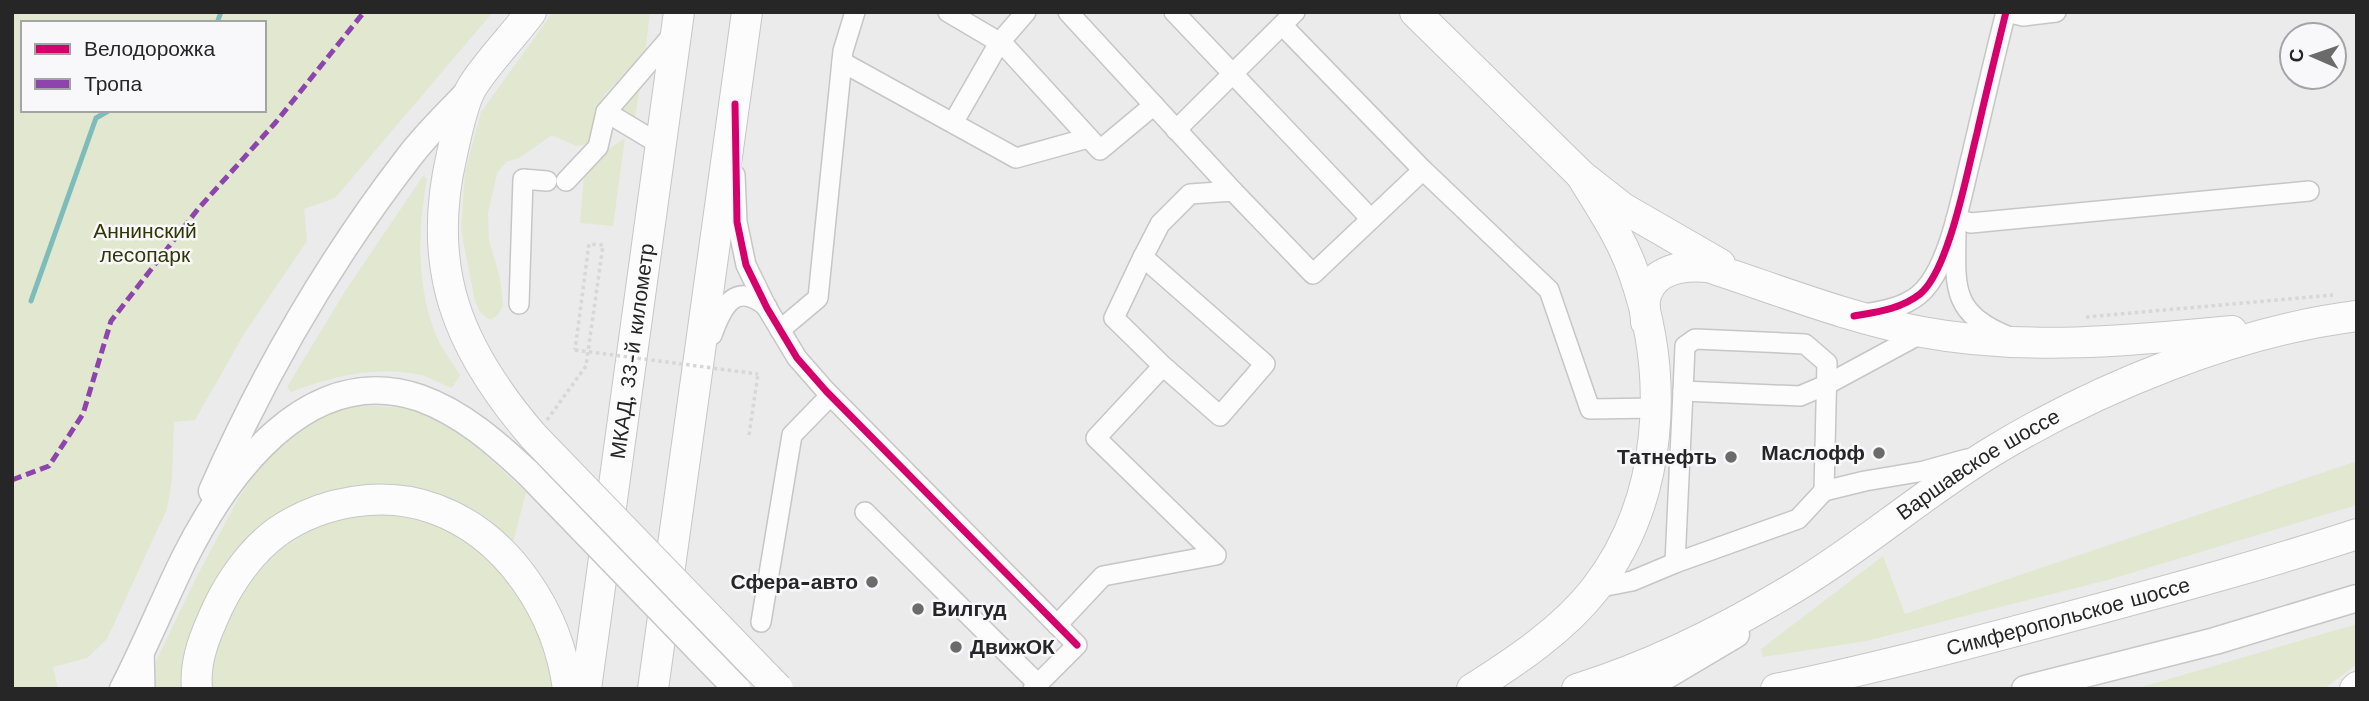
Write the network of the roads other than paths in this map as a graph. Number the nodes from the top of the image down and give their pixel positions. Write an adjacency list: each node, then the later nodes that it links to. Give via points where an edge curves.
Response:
1 (531, 12): 16 (highway)
2 (749, 12): 17 (highway)
3 (855, 12): 14 (street)
4 (948, 12): 13 (street)
5 (1026, 12): 13 (street)
6 (1068, 12): 18 (street)
7 (1174, 12): 15 (street)
8 (1415, 12): 25 (highway)
9 (2007, 12): 10 (street, via 2023,16); 29 (street)
10 (2056, 12)
11 (1289, 19): 15 (street); 24 (street)
12 (678, 21): 19 (street); 23 (highway, МКАД, 33-й километр)
13 (999, 43): 20 (street); 22 (street)
14 (842, 62): 20 (street); 38 (street, via 818,298)
15 (1233, 74): 21 (street); 28 (street)
16 (471, 89): 51 (main road, via 410,155 290,336 231,449); 67 (highway, bridge, via 446,179 442,222 444,262 466,339 510,409 534,437)
17 (735, 104): 34 (street, via 737,222 746,265); 46 (highway)
18 (1154, 105): 21 (street); 22 (street, via 1100,150)
19 (606, 112): 23 (street); 32 (street, via 598,147 556,181 523,179)
20 (953, 123): 22 (street, via 1016,158)
21 (1176, 130): 26 (street)
22 (1088, 138)
23 (661, 145): 64 (highway, МКАД, 33-й километр)
24 (1423, 170): 28 (street); 45 (street, via 1549,290 1590,409)
25 (1581, 175): 31 (highway, via 1623,208 1717,264); 37 (highway, via 1634,273)
26 (1233, 191): 28 (street, via 1313,274); 30 (street, via 1190,194 1160,224)
27 (2309, 191): 29 (street, via 1971,223)
28 (1371, 219)
29 (1956, 219): 35 (street, via 1936,273 1921,293 1892,309); 40 (street, via 1955,276 1963,305 1979,322)
30 (1143, 257): 41 (street, via 1114,318); 41 (street, via 1265,364 1220,416)
31 (1771, 288): 35 (highway); 37 (highway, via 1708,267 1670,270 1652,282 1645,300)
32 (519, 304)
33 (2350, 305): 36 (highway, Варшавское шоссе)
34 (767, 308): 38 (street); 46 (street, via 744,294 731,299 720,313)
35 (1854, 316): 39 (highway)
36 (2317, 321): 40 (highway, via 2180,336); 47 (highway, Варшавское шоссе, via 2241,340 2180,362 2106,392)
37 (1646, 322): 45 (highway, via 1655,367)
38 (780, 330): 44 (street)
39 (1924, 332): 40 (highway); 42 (street)
40 (2021, 342)
41 (1163, 366): 57 (street, via 1096,438 1216,555 1103,576)
42 (1826, 385): 43 (street, via 1800,396); 43 (street, via 1827,362 1805,344 1695,339 1685,346); 48 (street)
43 (1683, 391): 52 (street)
44 (830, 396): 56 (street, via 792,435); 57 (street)
45 (1656, 408): 54 (highway, via 1652,452 1636,512 1617,555)
46 (692, 411): 65 (highway)
47 (1992, 452): 48 (street); 53 (highway, Варшавское шоссе)
48 (1824, 491): 52 (street, via 1798,519)
49 (866, 512): 59 (street)
50 (2357, 534): 71 (highway, Симферопольское шоссе, via 2080,614)
51 (183, 561): 58 (main road); 66 (main road, bridge, via 224,492 257,449 289,421 324,402 389,391 446,410 500,447)
52 (1675, 563): 54 (street, via 1632,581)
53 (1798, 586): 69 (highway, via 1711,635); 70 (main road, Варшавское шоссе, via 1727,641)
54 (1595, 588): 68 (highway, via 1543,640)
55 (2357, 598): 72 (main road, via 2215,641)
56 (761, 622)
57 (1056, 625): 59 (street, via 1076,645)
58 (144, 649): 60 (main road); 61 (street)
59 (1036, 686)
60 (123, 689)
61 (145, 689)
62 (197, 689): 63 (highway, via 204,638 223,596 246,562 276,533 312,513 347,502 391,500 434,509 472,528 502,552 551,622)
63 (568, 689)
64 (586, 689)
65 (653, 689)
66 (737, 689)
67 (778, 689)
68 (1472, 689)
69 (1577, 689)
70 (1636, 689)
71 (1776, 689)
72 (2025, 689)

